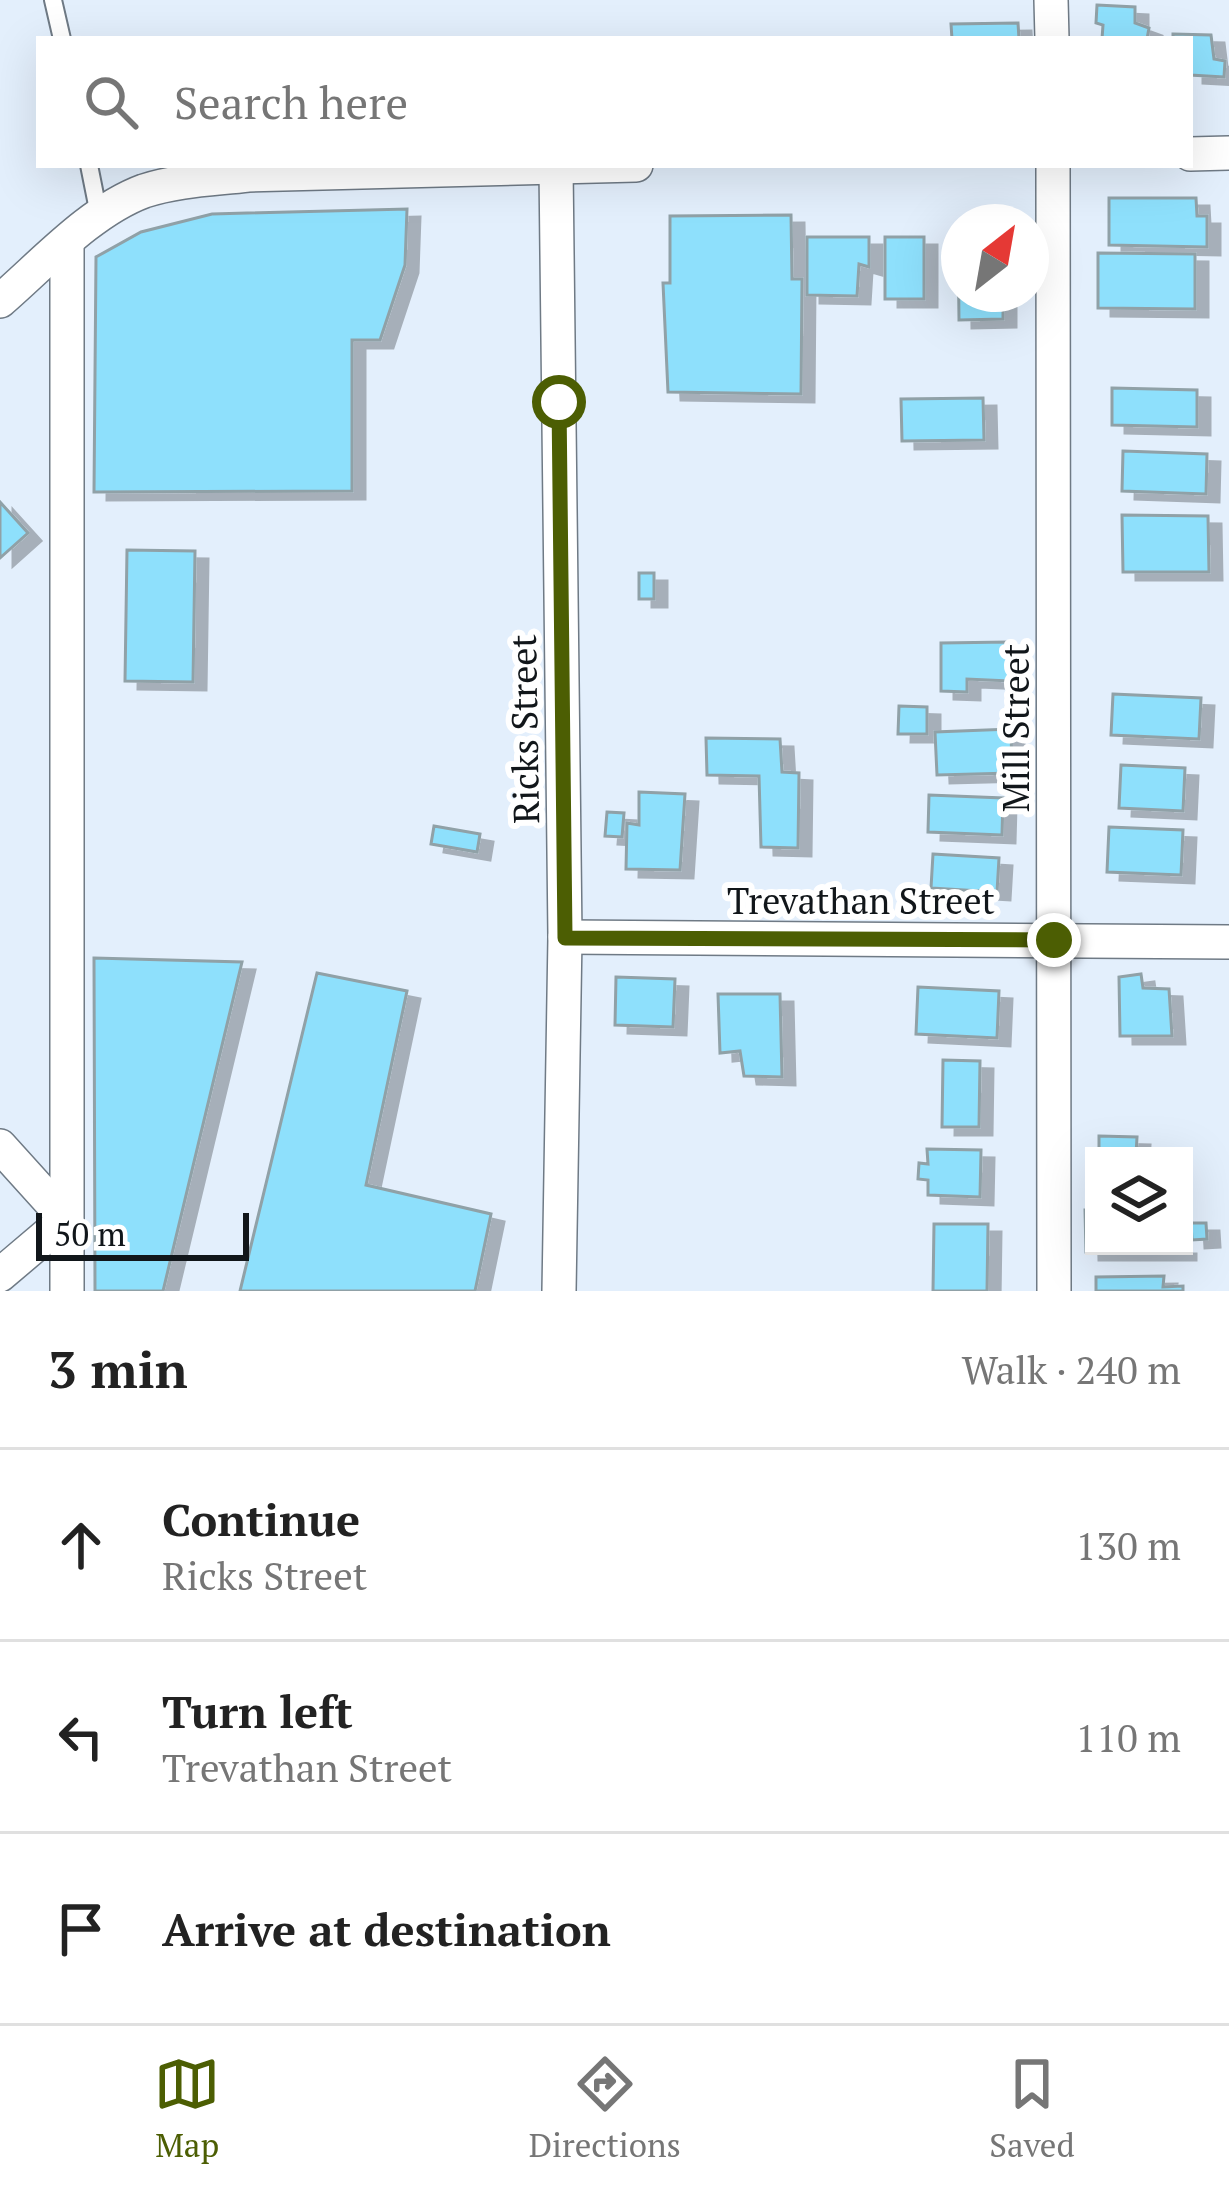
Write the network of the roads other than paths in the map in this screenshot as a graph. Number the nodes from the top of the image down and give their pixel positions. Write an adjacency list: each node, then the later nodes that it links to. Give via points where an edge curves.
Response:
1 (53, 0): 3 (lane)
2 (1051, 0): 4 (street)
3 (61, 36)
4 (1052, 36)
5 (1229, 153): 6 (street)
6 (1193, 154)
7 (90, 168): 11 (lane)
8 (488, 168): 11 (street, via 248,175 143,192)
9 (556, 168): 14 (street, Ricks Street)
10 (1053, 168): 15 (street, Mill Street)
11 (100, 216): 12 (street)
12 (67, 244): 13 (street); 18 (street)
13 (0, 301)
14 (565, 938): 15 (street, Trevathan Street); 21 (street, Ricks Street)
15 (1054, 940): 16 (street, Trevathan Street); 22 (street, Mill Street)
16 (1229, 942)
17 (0, 1146): 18 (street)
18 (66, 1219): 19 (street); 20 (street)
19 (0, 1275)
20 (67, 1291)
21 (559, 1291)
22 (1054, 1291)

